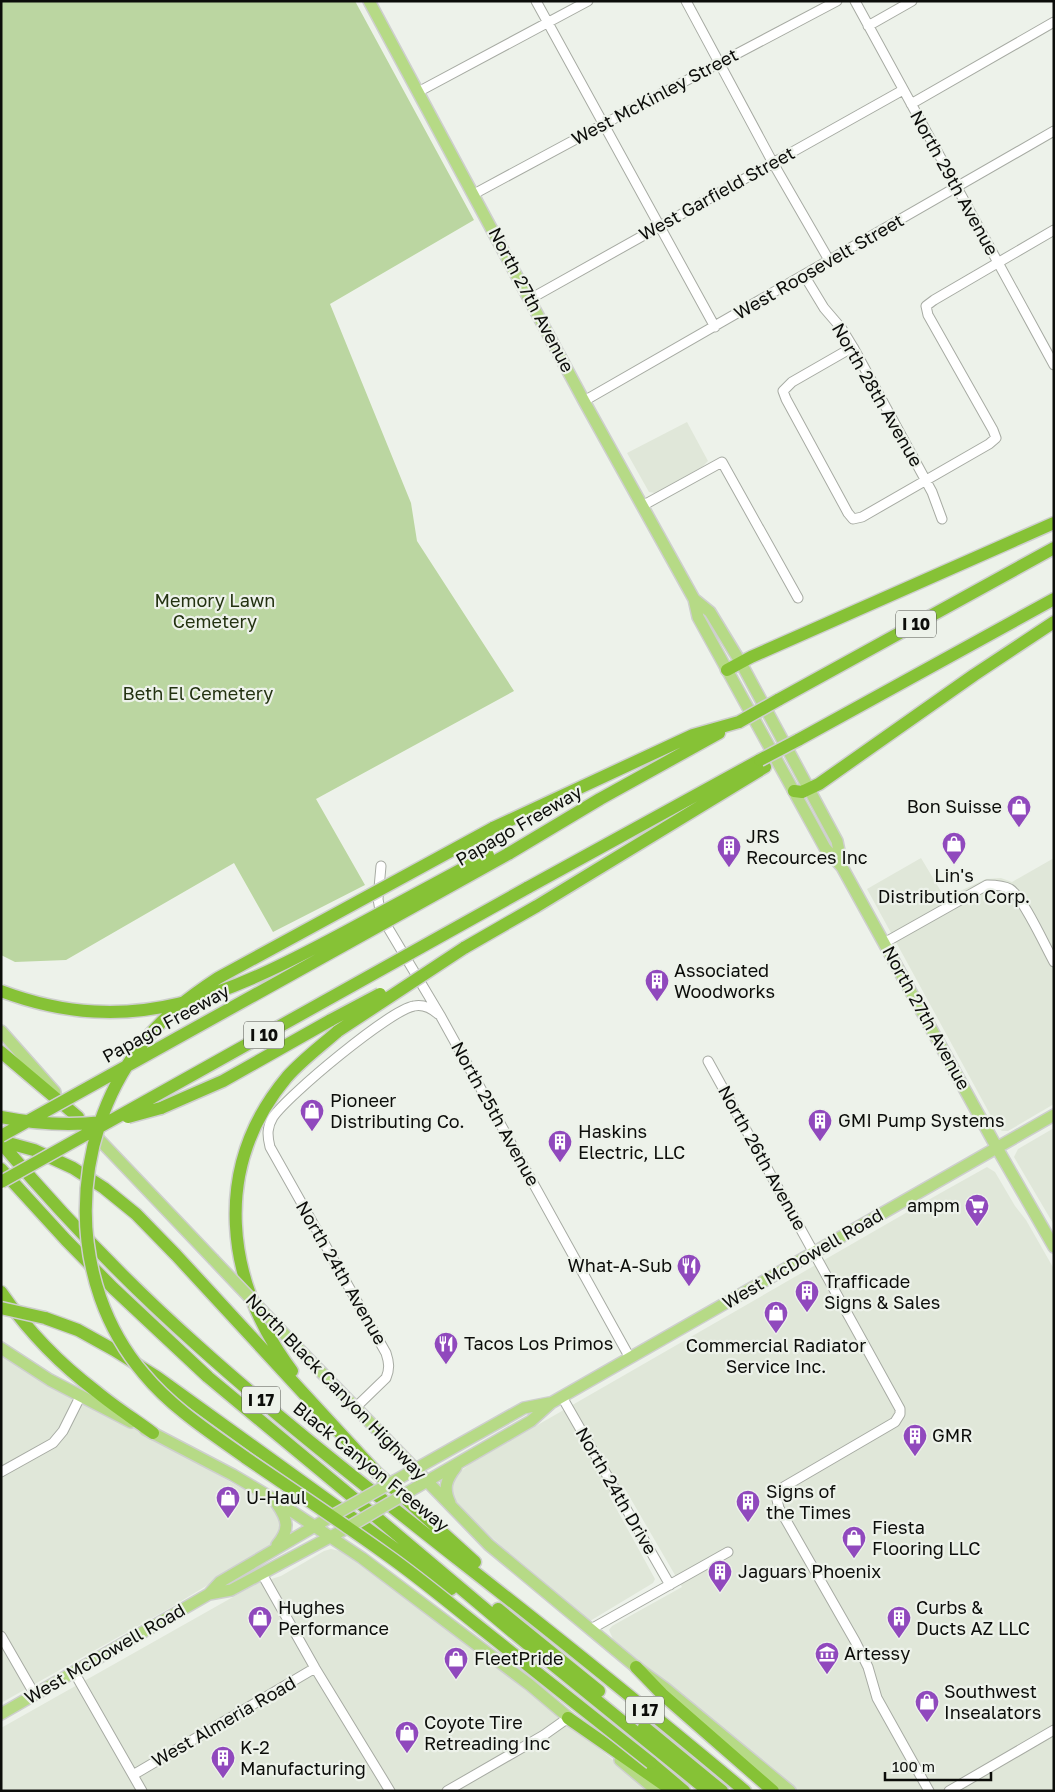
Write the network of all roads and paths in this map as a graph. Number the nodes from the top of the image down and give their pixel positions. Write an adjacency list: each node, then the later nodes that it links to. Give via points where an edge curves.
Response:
1 (369, 1): 13 (main road, North 27th Avenue)
2 (536, 1): 8 (street)
3 (588, 1): 8 (street)
4 (686, 1): 11 (street)
5 (837, 1): 11 (street, West McKinley Street)
6 (855, 1): 10 (street, North 29th Avenue)
7 (912, 1): 10 (street)
8 (548, 22): 13 (street); 15 (street)
9 (1054, 22): 14 (street)
10 (868, 26): 12 (street, North 29th Avenue)
11 (719, 63): 15 (street, West McKinley Street); 17 (street)
12 (903, 90): 14 (street, North 29th Avenue); 17 (street, West Garfield Street)
13 (418, 92): 19 (main road, North 27th Avenue)
14 (911, 104): 18 (street, North 29th Avenue)
15 (604, 124): 19 (street, West McKinley Street); 20 (street)
16 (1054, 131): 18 (street, West Roosevelt Street)
17 (773, 163): 20 (street, West Garfield Street); 22 (street)
18 (956, 187): 22 (street, West Roosevelt Street); 23 (street, North 29th Avenue)
19 (474, 194): 25 (main road, North 27th Avenue)
20 (660, 226): 25 (street, West Garfield Street); 26 (street)
21 (1054, 230): 23 (street)
22 (829, 260): 24 (street, West Roosevelt Street)
23 (998, 263): 28 (street, North 29th Avenue); 30 (street, via 926,306 996,438)
24 (804, 275): 26 (street, West Roosevelt Street); 27 (street, North 28th Avenue)
25 (530, 299): 29 (main road, North 27th Avenue)
26 (716, 327): 29 (street, West Roosevelt Street)
27 (853, 347): 30 (street, North 28th Avenue); 30 (street, via 792,382 783,391 839,497 854,519)
28 (1054, 365)
29 (584, 401): 31 (main road, North 27th Avenue)
30 (926, 480): 32 (street, North 28th Avenue)
31 (642, 506): 35 (street, via 722,462); 36 (main road, North 27th Avenue)
32 (942, 519)
33 (1054, 524): 39 (highway)
34 (1054, 548): 41 (highway, Papago Freeway / I 10, bridge)
35 (798, 598)
36 (694, 599): 39 (main road, North 27th Avenue, via 710,612); 40 (main road, North 27th Avenue, via 698,617)
37 (1054, 599): 42 (highway, I 10, bridge)
38 (1054, 622): 44 (highway)
39 (741, 663): 40 (highway); 44 (main road, North 27th Avenue)
40 (727, 670): 43 (main road, North 27th Avenue)
41 (738, 722): 45 (highway, Papago Freeway / I 10); 107 (highway, bridge, via 693,735 494,828 218,978 191,996 163,1020 123,1072 96,1133 86,1191 89,1253 100,1295 123,1345 144,1374 171,1401 227,1444 389,1556)
42 (762, 764): 52 (highway, bridge, via 537,906); 63 (highway, I 10, bridge, via 527,888)
43 (794, 790): 44 (highway); 47 (main road, North 27th Avenue, via 825,848)
44 (810, 790): 47 (main road, North 27th Avenue, via 837,841)
45 (506, 850): 50 (highway, bridge, via 271,970 192,1002 138,1011 96,1012 50,1006); 59 (highway, Papago Freeway / I 10, bridge)
46 (381, 866): 51 (street, North 25th Avenue, via 378,899 381,916)
47 (842, 867): 48 (main road, North 27th Avenue)
48 (884, 943): 49 (street, via 987,885 998,885 1010,889 1021,902); 61 (main road, North 27th Avenue)
49 (1054, 962)
50 (1, 992)
51 (440, 1015): 69 (street, North 25th Avenue); 74 (street, North 24th Avenue, via 425,1006 416,1005 397,1012 293,1096 272,1118 267,1132 270,1146 386,1352 386,1378)
52 (334, 1026): 58 (highway, bridge, via 223,1081 161,1108 122,1119 77,1125); 75 (highway, via 312,1054 288,1076 259,1120 240,1171 236,1199 236,1234 252,1303 268,1335)
53 (1, 1031): 57 (main road, North Black Canyon Highway)
54 (1, 1052): 57 (highway)
55 (708, 1061): 65 (street, North 26th Avenue)
56 (1054, 1115): 61 (main road, West McDowell Road)
57 (78, 1117): 74 (main road, North Black Canyon Highway, bridge)
58 (1, 1118)
59 (1, 1136)
60 (1, 1142): 75 (highway, via 34,1150 62,1162 92,1179 136,1214); 90 (highway, Black Canyon Freeway / I 17, via 105,1258 199,1347 350,1473)
61 (997, 1148): 64 (main road, North 27th Avenue); 65 (main road, West McDowell Road)
62 (1, 1169): 72 (highway, Black Canyon Freeway / I 17, via 113,1288)
63 (1, 1182)
64 (1054, 1247)
65 (814, 1253): 69 (main road, West McDowell Road); 113 (street, North 26th Avenue, via 900,1408 900,1414 895,1422 775,1492 779,1508 855,1641 877,1698)
66 (1, 1292): 76 (highway, via 68,1368)
67 (1, 1308): 92 (highway, bridge, via 78,1330 114,1350)
68 (1, 1348): 70 (main road)
69 (630, 1358): 71 (main road, West McDowell Road)
70 (80, 1397): 76 (main road); 79 (street, via 67,1425 53,1443)
71 (562, 1397): 73 (main road, West McDowell Road); 88 (street, North 24th Drive)
72 (235, 1400): 92 (highway, Black Canyon Freeway / I 17); 109 (highway, via 243,1401 260,1414)
73 (551, 1403): 77 (main road, West McDowell Road, via 531,1421); 78 (main road, West McDowell Road, via 524,1408)
74 (355, 1408): 78 (main road, North Black Canyon Highway)
75 (321, 1411): 90 (highway, via 377,1473)
76 (153, 1433): 81 (main road)
77 (459, 1463): 80 (main road, West McDowell Road); 82 (main road, via 448,1478 446,1487)
78 (416, 1469): 80 (main road, North Black Canyon Highway); 83 (main road, West McDowell Road, bridge)
79 (1, 1472)
80 (427, 1481): 82 (main road, North Black Canyon Highway); 84 (main road, West McDowell Road, bridge)
81 (274, 1500): 83 (main road); 85 (main road, via 287,1525 283,1538)
82 (455, 1511): 91 (main road, North Black Canyon Highway, via 489,1545)
83 (313, 1526): 84 (main road); 85 (main road, West McDowell Road)
84 (329, 1538): 87 (main road, West McDowell Road); 99 (main road, via 408,1592)
85 (272, 1550): 89 (main road, West McDowell Road, via 220,1582)
86 (728, 1552): 88 (street)
87 (262, 1574): 89 (main road, West McDowell Road, via 231,1590); 95 (street)
88 (670, 1585): 91 (street)
89 (209, 1594): 96 (main road, West McDowell Road)
90 (546, 1628): 110 (highway, Black Canyon Freeway / I 17)
91 (591, 1629): 94 (main road, North Black Canyon Highway)
92 (515, 1634): 108 (highway, Black Canyon Freeway / I 17)
93 (1, 1636): 97 (street)
94 (636, 1667): 111 (highway, via 662,1694); 112 (main road, North Black Canyon Highway)
95 (316, 1668): 101 (street, West Almeria Road); 103 (street)
96 (74, 1672): 97 (main road, West McDowell Road); 101 (street)
97 (35, 1695): 98 (main road, West McDowell Road)
98 (1, 1714)
99 (568, 1718): 104 (street); 105 (main road); 106 (highway)
100 (1054, 1730): 114 (street)
101 (133, 1775): 102 (street)
102 (142, 1791)
103 (390, 1791)
104 (447, 1791)
105 (657, 1791)
106 (673, 1791)
107 (684, 1791)
108 (708, 1791)
109 (722, 1791)
110 (745, 1791)
111 (773, 1791)
112 (790, 1791)
113 (929, 1791)
114 (950, 1791)

